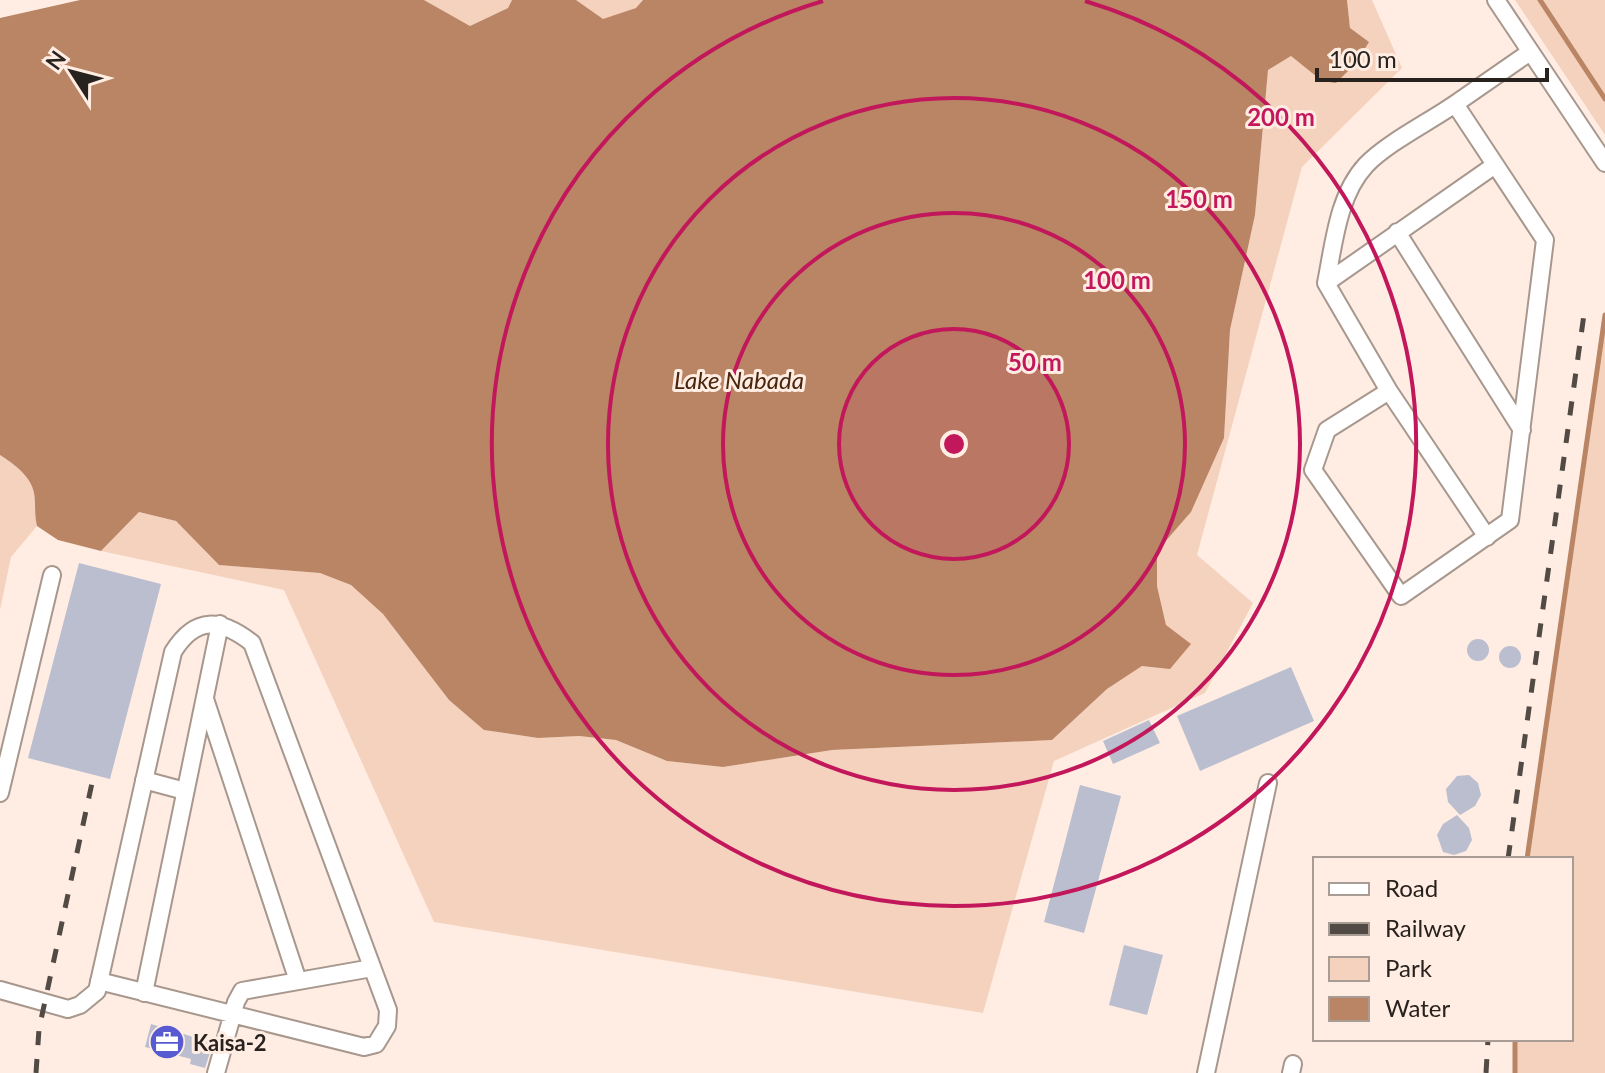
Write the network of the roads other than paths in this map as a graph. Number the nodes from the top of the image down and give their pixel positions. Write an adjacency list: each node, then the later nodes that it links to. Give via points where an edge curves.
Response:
1 (1496, 0): 2 (street)
2 (1530, 52): 3 (street); 4 (street)
3 (1455, 104): 5 (street); 7 (street, via 1367,163 1350,187 1341,213)
4 (1605, 163)
5 (1495, 165): 6 (street); 9 (street, via 1545,240)
6 (1397, 232): 7 (street); 9 (street)
7 (1326, 283): 8 (street)
8 (1389, 391): 10 (street); 10 (street, via 1327,430 1313,470 1401,596)
9 (1522, 430): 10 (street, via 1510,520)
10 (1487, 537)
11 (52, 575): 17 (street)
12 (220, 624): 13 (street); 14 (street, via 185,633 173,652); 18 (street, via 252,643)
13 (205, 697): 16 (street); 20 (street)
14 (144, 780): 16 (street); 19 (street)
15 (1268, 783): 25 (street)
16 (185, 791): 22 (street)
17 (0, 793)
18 (372, 968): 20 (street); 23 (street, via 388,1010 387,1026 376,1044 364,1047)
19 (99, 981): 21 (street, via 97,991 68,1009); 22 (street)
20 (298, 981): 23 (street, via 242,991)
21 (0, 990)
22 (144, 993): 23 (street)
23 (232, 1015): 24 (street)
24 (216, 1073)
25 (1206, 1073)

